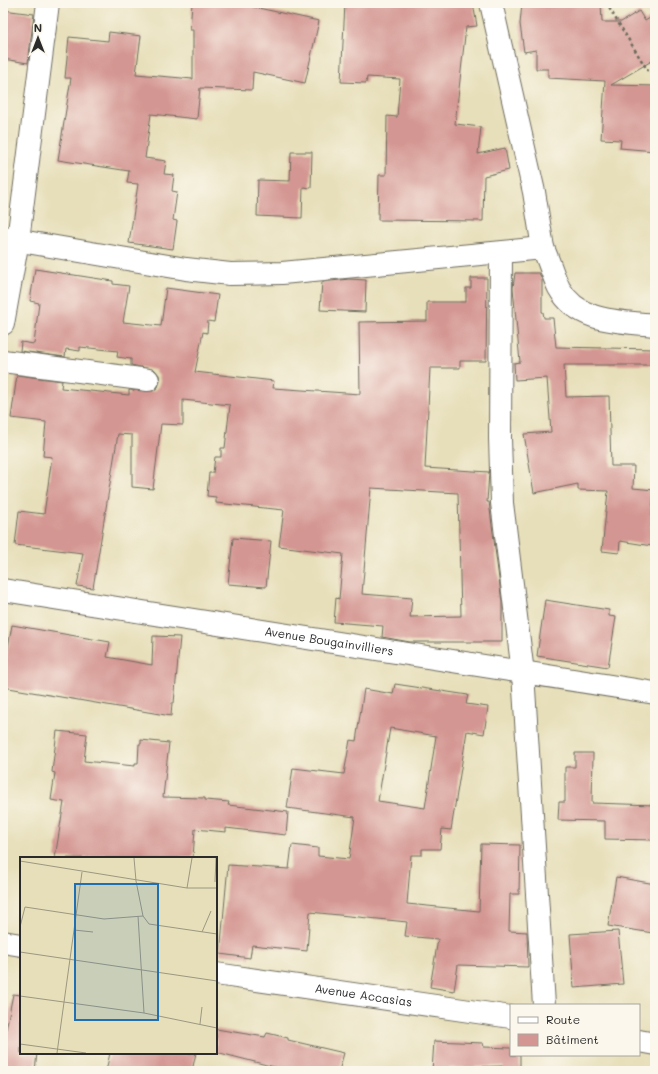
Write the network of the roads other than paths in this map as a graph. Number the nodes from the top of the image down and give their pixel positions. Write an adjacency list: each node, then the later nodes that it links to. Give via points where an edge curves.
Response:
1 (48, 3): 3 (street)
2 (491, 3): 4 (street, via 534,192)
3 (11, 239): 5 (street, via 186,270 230,274 282,273); 6 (street)
4 (543, 248): 5 (street); 7 (street, via 560,289 584,313 606,320)
5 (501, 253): 11 (street, via 502,504)
6 (3, 324)
7 (655, 325)
8 (3, 361): 9 (street)
9 (148, 380)
10 (3, 590): 11 (street, Avenue Bougainvilliers)
11 (523, 673): 12 (street, Avenue Bougainvilliers); 16 (street)
12 (655, 693)
13 (3, 942): 14 (street)
14 (20, 945)
15 (217, 974): 17 (street, Avenue Accasias)
16 (544, 1004)
17 (510, 1017)
18 (640, 1040): 19 (street)
19 (655, 1044)

